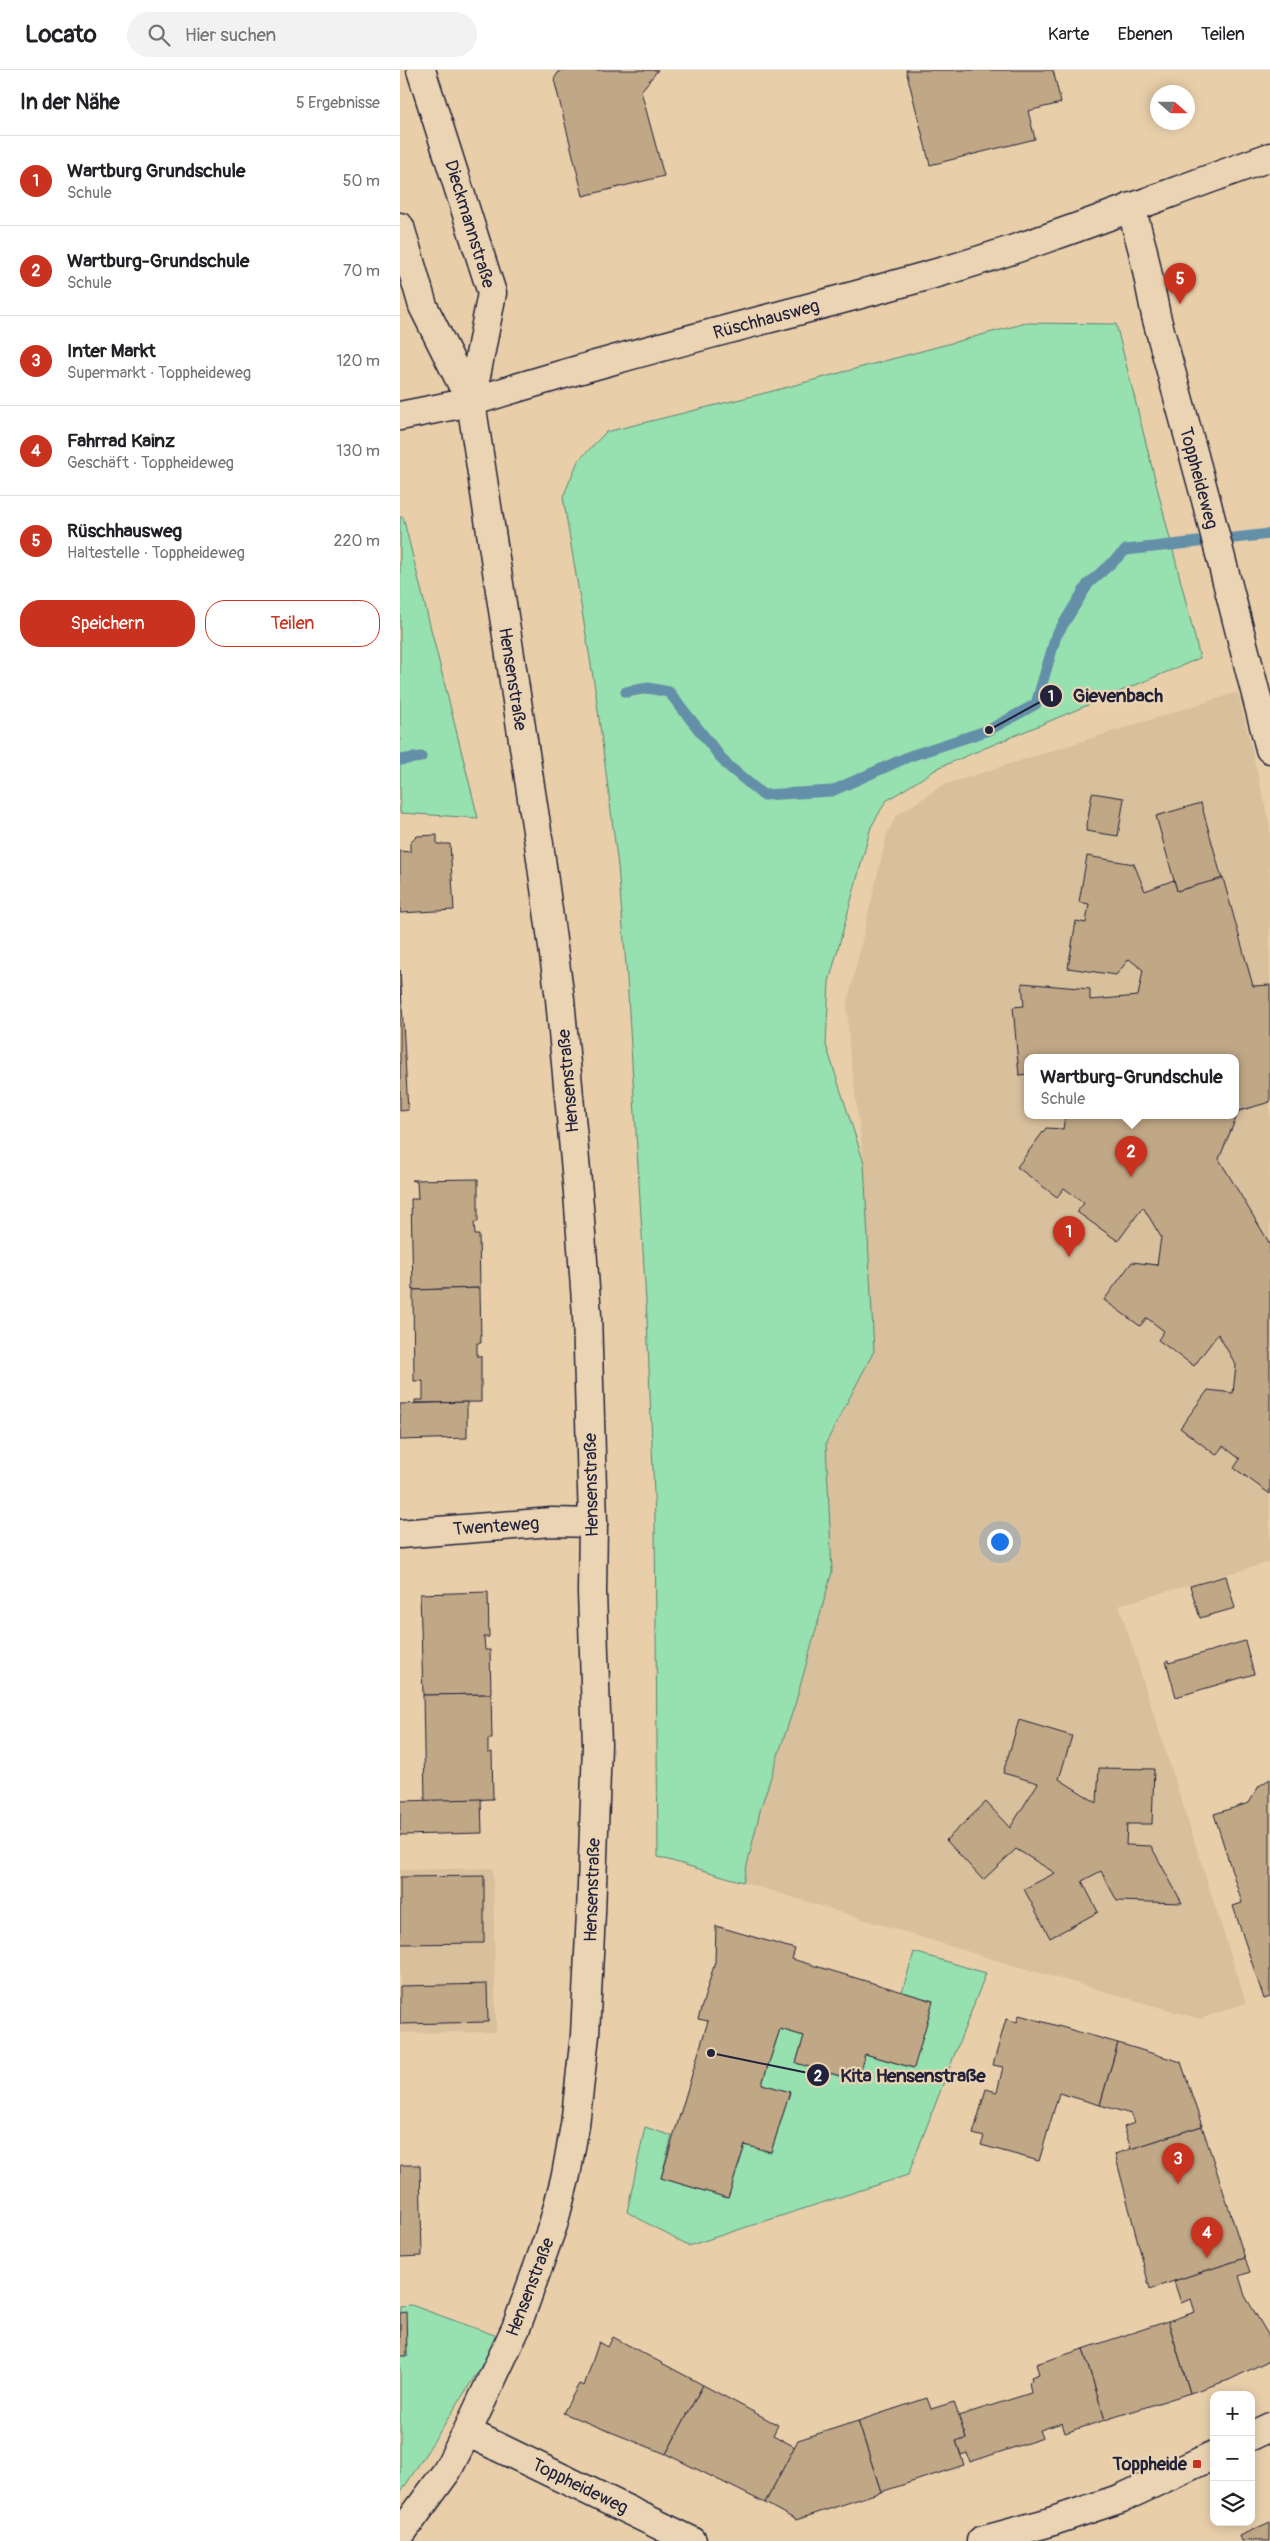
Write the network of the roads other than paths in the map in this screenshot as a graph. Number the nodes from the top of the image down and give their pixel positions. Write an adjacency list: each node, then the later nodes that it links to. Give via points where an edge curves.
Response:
1 (421, 70): 5 (main road, Dieckmannstraße, via 492,292)
2 (1270, 157): 3 (main road, Rüschhausweg)
3 (1131, 207): 5 (main road, Rüschhausweg, via 1037,242 938,273 559,374); 7 (main road, Toppheideweg, via 1156,316)
4 (400, 227): 5 (main road, via 423,306)
5 (471, 402): 6 (main road, Rüschhausweg); 8 (main road, Hensenstraße, via 540,844 560,999 587,1316)
6 (400, 416)
7 (1270, 749)
8 (593, 1524): 9 (main road, Twenteweg, via 552,1522); 11 (main road, Hensenstraße, via 597,1745 592,1913 585,2035 575,2125 553,2225 532,2287)
9 (400, 1534)
10 (1270, 2427): 12 (main road)
11 (466, 2432): 15 (main road, Hensenstraße, via 447,2471); 16 (main road, Toppheideweg)
12 (1255, 2434)
13 (1210, 2457): 14 (main road)
14 (1050, 2532): 17 (main road)
15 (400, 2535)
16 (692, 2541)
17 (981, 2541)

